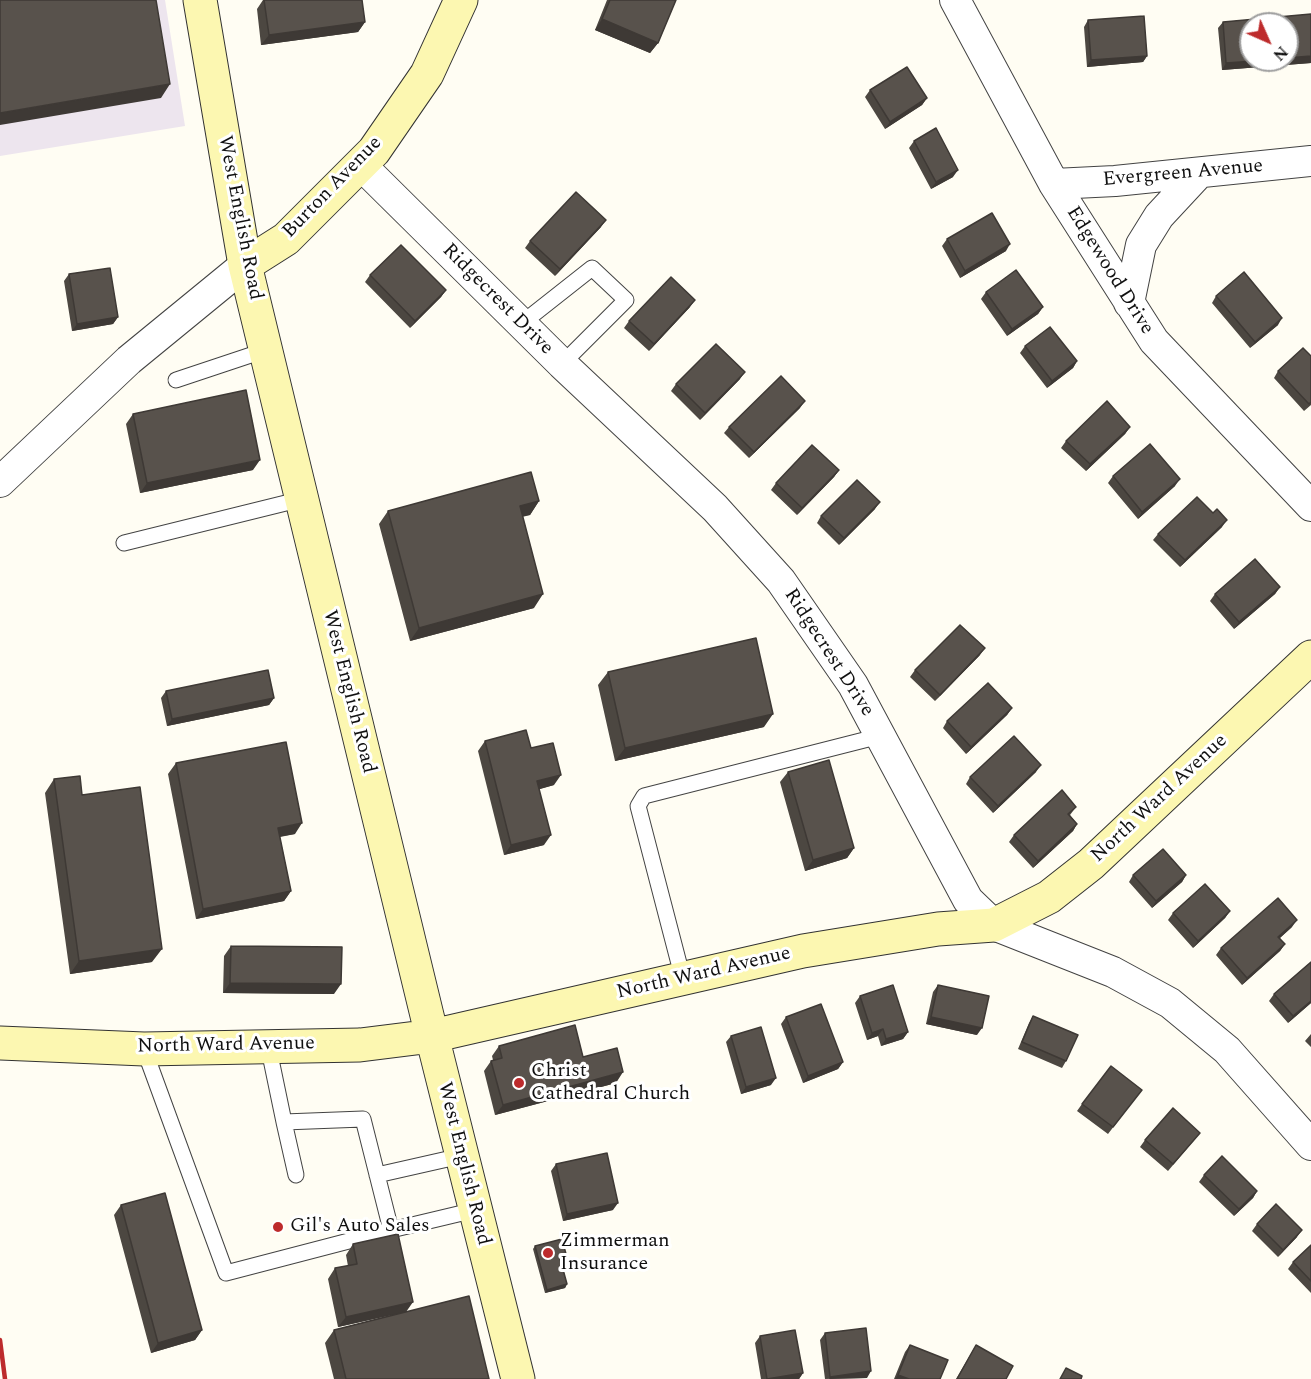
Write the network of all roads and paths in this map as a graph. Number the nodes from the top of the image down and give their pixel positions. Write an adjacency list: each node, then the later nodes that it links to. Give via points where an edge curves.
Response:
1 (200, 0): 8 (street, West English Road)
2 (461, 0): 5 (street, Burton Avenue, via 427,74)
3 (955, 0): 7 (street, Edgewood Drive)
4 (1311, 161): 6 (street, Evergreen Avenue)
5 (361, 165): 8 (street, Burton Avenue, via 286,239); 10 (street, Ridgecrest Drive)
6 (1198, 173): 7 (street, Evergreen Avenue); 9 (street, via 1160,216 1141,245)
7 (1054, 184): 9 (street, Edgewood Drive)
8 (245, 265): 11 (street, West English Road); 14 (street, Burton Avenue, via 129,360)
9 (1129, 303): 16 (street, Edgewood Drive, via 1154,341)
10 (521, 324): 12 (street, Ridgecrest Drive); 12 (lane, via 592,268 626,300)
11 (266, 350): 13 (lane); 15 (street, West English Road)
12 (562, 364): 19 (street, Ridgecrest Drive, via 715,508 781,581 853,685)
13 (176, 380)
14 (0, 482)
15 (302, 499): 17 (lane); 22 (street, West English Road)
16 (1311, 506)
17 (124, 543)
18 (1311, 657): 20 (street, North Ward Avenue, via 1091,864 1049,897)
19 (880, 736): 20 (street, Ridgecrest Drive, via 968,900); 21 (lane, via 644,796 638,806)
20 (994, 925): 21 (street, North Ward Avenue, via 938,929 803,951); 27 (street, Ridgecrest Drive, via 1113,972 1170,1003 1227,1050)
21 (683, 979): 22 (street, North Ward Avenue)
22 (432, 1036): 24 (street, North Ward Avenue, via 360,1045); 28 (street, West English Road)
23 (0, 1043): 25 (street, North Ward Avenue)
24 (268, 1045): 25 (street, North Ward Avenue); 26 (lane)
25 (144, 1049): 32 (lane, via 226,1273)
26 (284, 1122): 29 (lane); 30 (lane, via 363,1119)
27 (1311, 1145)
28 (461, 1156): 30 (lane); 31 (street, West English Road)
29 (296, 1175)
30 (377, 1175): 32 (lane)
31 (475, 1210): 32 (lane); 33 (street, West English Road)
32 (391, 1230)
33 (518, 1379)

